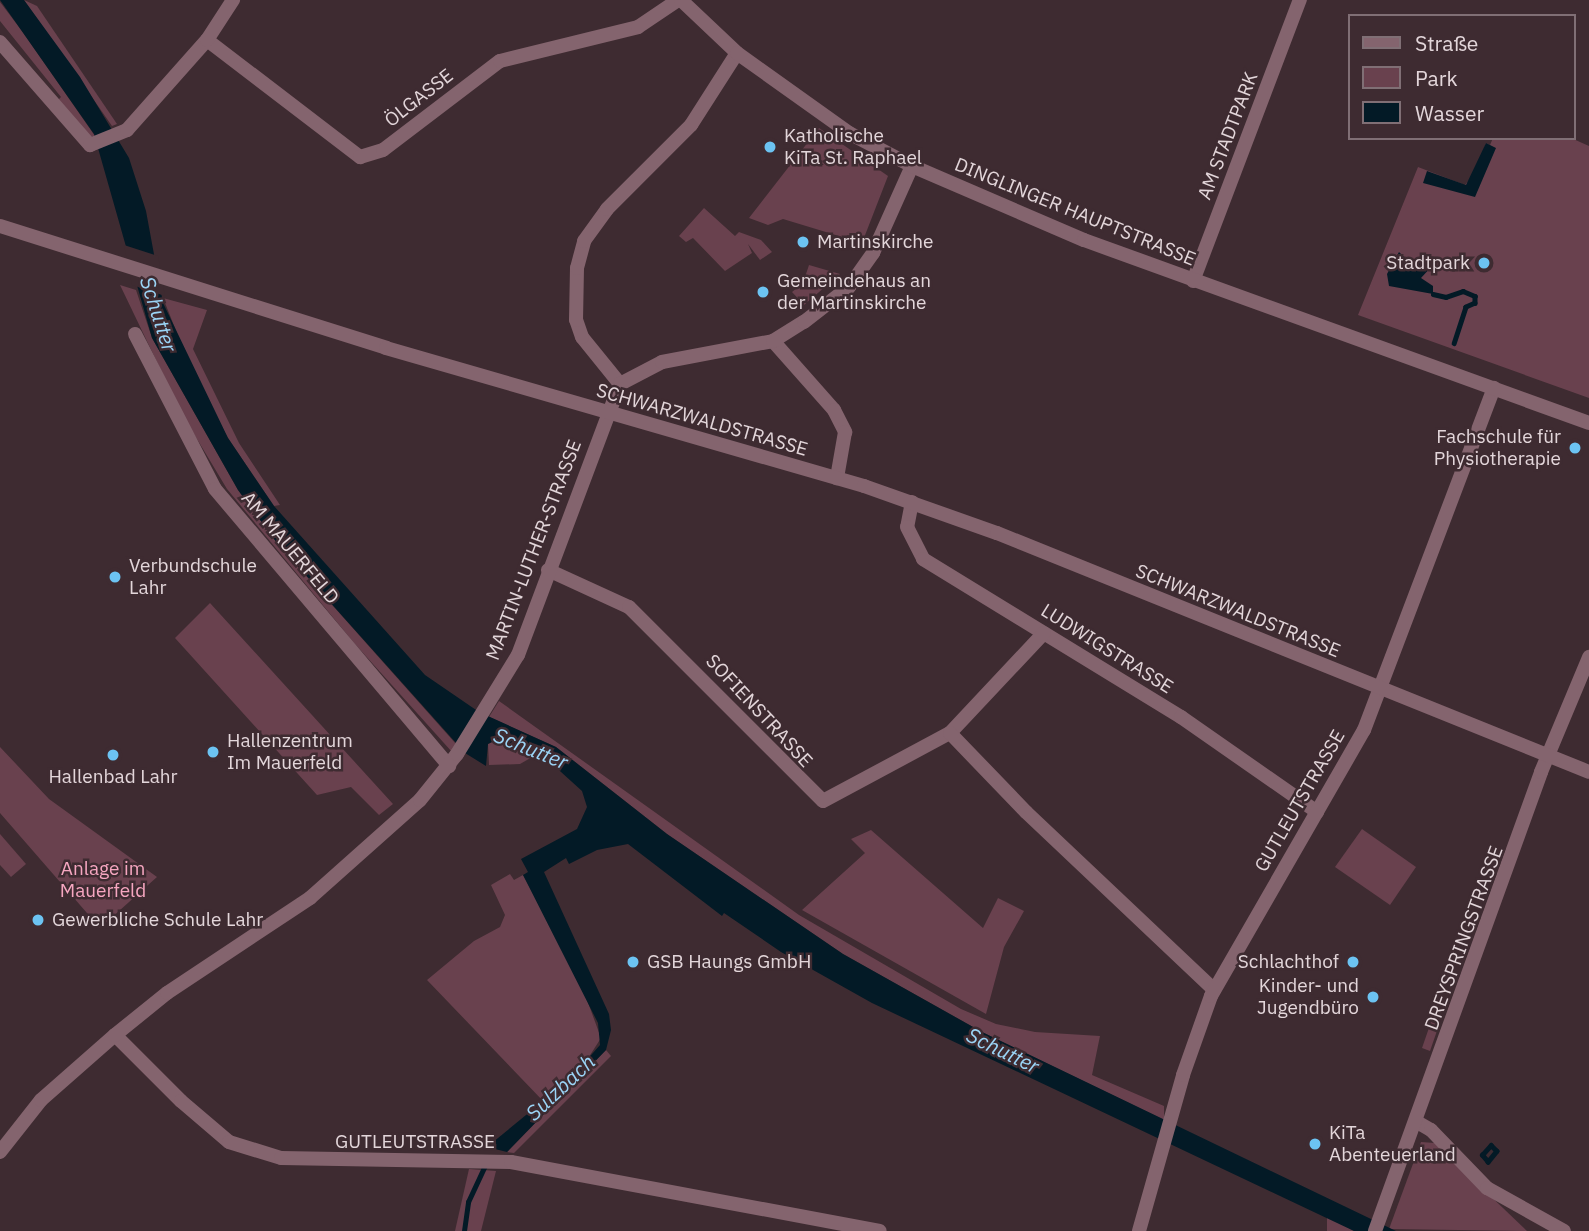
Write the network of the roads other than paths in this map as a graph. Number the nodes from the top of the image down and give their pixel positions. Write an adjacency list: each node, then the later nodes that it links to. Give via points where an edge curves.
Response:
1 (233, 0): 4 (street)
2 (679, 0): 4 (street, ÖLGASSE, via 638,27 499,61 383,150 360,157); 6 (street, DINGLINGER HAUPTSTRASSE)
3 (1296, 1): 9 (street, AM STADTPARK)
4 (207, 40): 5 (street, via 127,130 92,144)
5 (0, 42)
6 (737, 53): 7 (street, DINGLINGER HAUPTSTRASSE, via 849,133); 12 (street, via 691,125 607,209 584,241 576,268 576,320 582,337)
7 (912, 166): 9 (street, DINGLINGER HAUPTSTRASSE); 11 (street, via 873,253 849,287)
8 (0, 226): 14 (street, SCHWARZWALDSTRASSE)
9 (1194, 281): 13 (street, DINGLINGER HAUPTSTRASSE)
10 (135, 334): 24 (street, AM MAUERFELD, via 215,489)
11 (772, 341): 12 (street, via 662,362); 16 (street, via 834,410 845,432)
12 (620, 384): 14 (street, MARTIN-LUTHER-STRASSE)
13 (1494, 388): 15 (street, DINGLINGER HAUPTSTRASSE); 21 (street, GUTLEUTSTRASSE)
14 (607, 413): 16 (street, SCHWARZWALDSTRASSE); 18 (street, MARTIN-LUTHER-STRASSE)
15 (1589, 423)
16 (837, 478): 17 (street, SCHWARZWALDSTRASSE)
17 (912, 502): 19 (street, LUDWIGSTRASSE, via 906,527 923,559); 21 (street, SCHWARZWALDSTRASSE)
18 (548, 570): 22 (street, SOFIENSTRASSE, via 629,607 822,801); 24 (street, MARTIN-LUTHER-STRASSE, via 518,655)
19 (1044, 633): 22 (street, SOFIENSTRASSE); 26 (street, LUDWIGSTRASSE, via 1181,718)
20 (1589, 657): 23 (street, DREYSPRINGSTRASSE)
21 (1380, 690): 23 (street, SCHWARZWALDSTRASSE); 26 (street, GUTLEUTSTRASSE, via 1364,730)
22 (950, 733): 27 (street, via 1026,812)
23 (1549, 756): 25 (street, SCHWARZWALDSTRASSE); 29 (street, DREYSPRINGSTRASSE)
24 (453, 760): 28 (street, MARTIN-LUTHER-STRASSE, via 397,823 310,898 167,993)
25 (1589, 772)
26 (1318, 812): 27 (street, GUTLEUTSTRASSE)
27 (1214, 990): 32 (street, GUTLEUTSTRASSE, via 1183,1075)
28 (116, 1035): 30 (street, MARTIN-LUTHER-STRASSE, via 41,1100); 31 (street, GUTLEUTSTRASSE, via 229,1142 297,1160 511,1161)
29 (1417, 1122): 33 (street, DREYSPRINGSTRASSE); 34 (street, via 1431,1130 1487,1188)
30 (0, 1152)
31 (880, 1231)
32 (1139, 1231)
33 (1375, 1231)
34 (1563, 1231)

